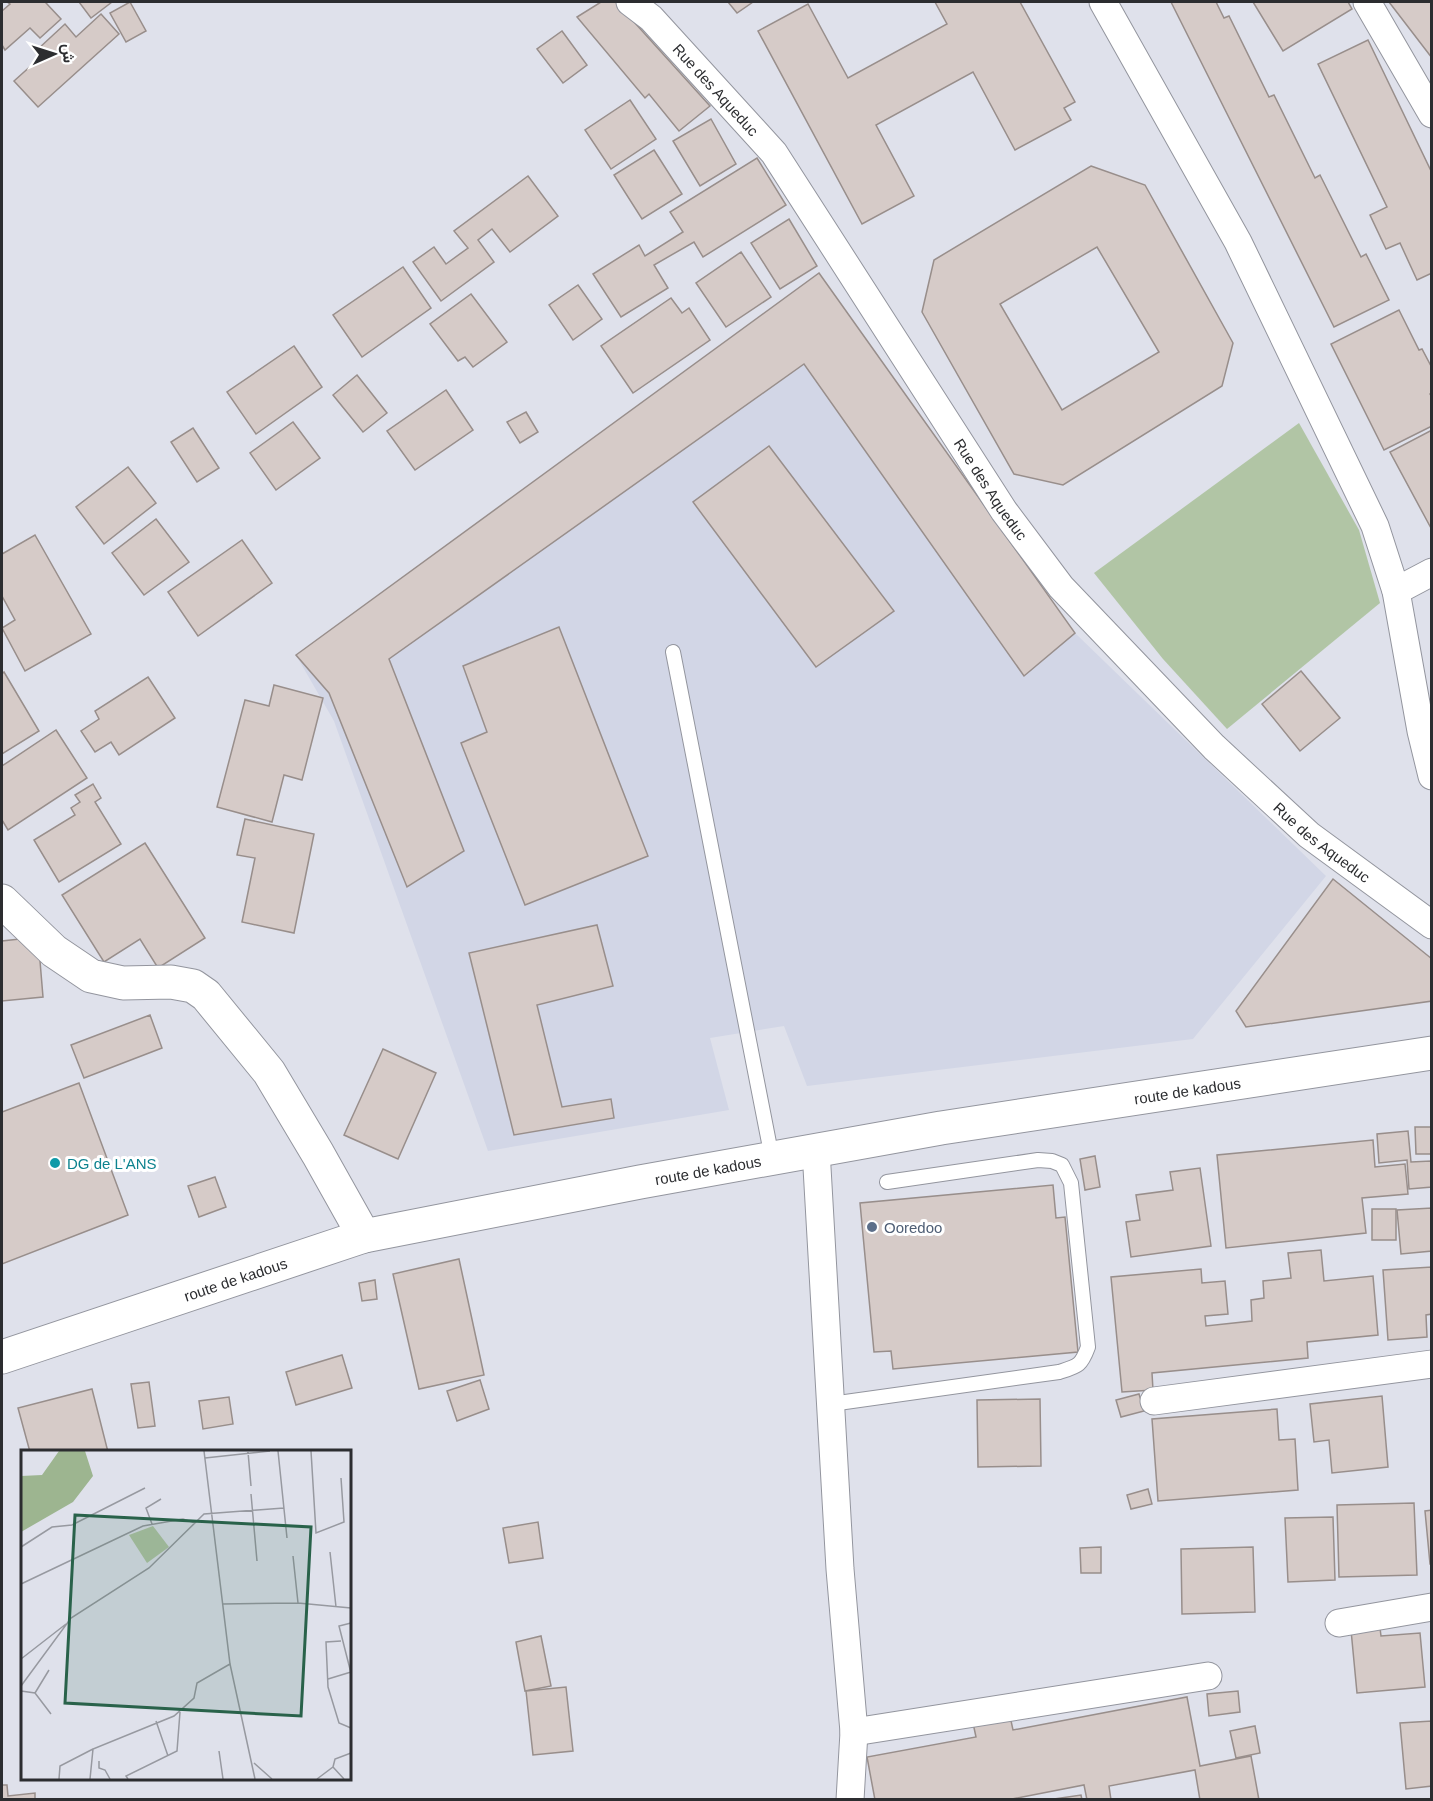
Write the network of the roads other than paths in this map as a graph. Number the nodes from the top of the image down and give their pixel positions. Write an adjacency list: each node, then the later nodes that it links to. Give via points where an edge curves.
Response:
1 (630, 2): 10 (street, Rue des Aqueduc, via 651,18 774,153 1004,511 1061,587 1214,747 1300,827)
2 (1103, 2): 6 (street, via 1238,242 1375,526)
3 (1366, 2): 4 (street)
4 (1431, 114)
5 (1431, 572): 6 (street)
6 (1396, 591): 8 (street)
7 (673, 652): 13 (lane)
8 (1431, 776)
9 (2, 901): 15 (main road, via 54,951 91,976 123,983 171,982 193,986 206,995 269,1072)
10 (1428, 913)
11 (1431, 1053): 12 (main road, route de kadous)
12 (816, 1150): 13 (main road, route de kadous); 19 (street)
13 (772, 1158): 15 (main road, route de kadous)
14 (887, 1182): 19 (lane, via 1038,1160 1062,1165 1071,1183 1088,1347 1083,1361 1059,1372)
15 (364, 1236): 16 (main road, route de kadous)
16 (2, 1357)
17 (1431, 1364): 18 (street)
18 (1154, 1401)
19 (831, 1404): 23 (street)
20 (1431, 1607): 21 (street)
21 (1339, 1623)
22 (1208, 1676): 23 (street)
23 (854, 1732): 24 (street)
24 (850, 1800)

